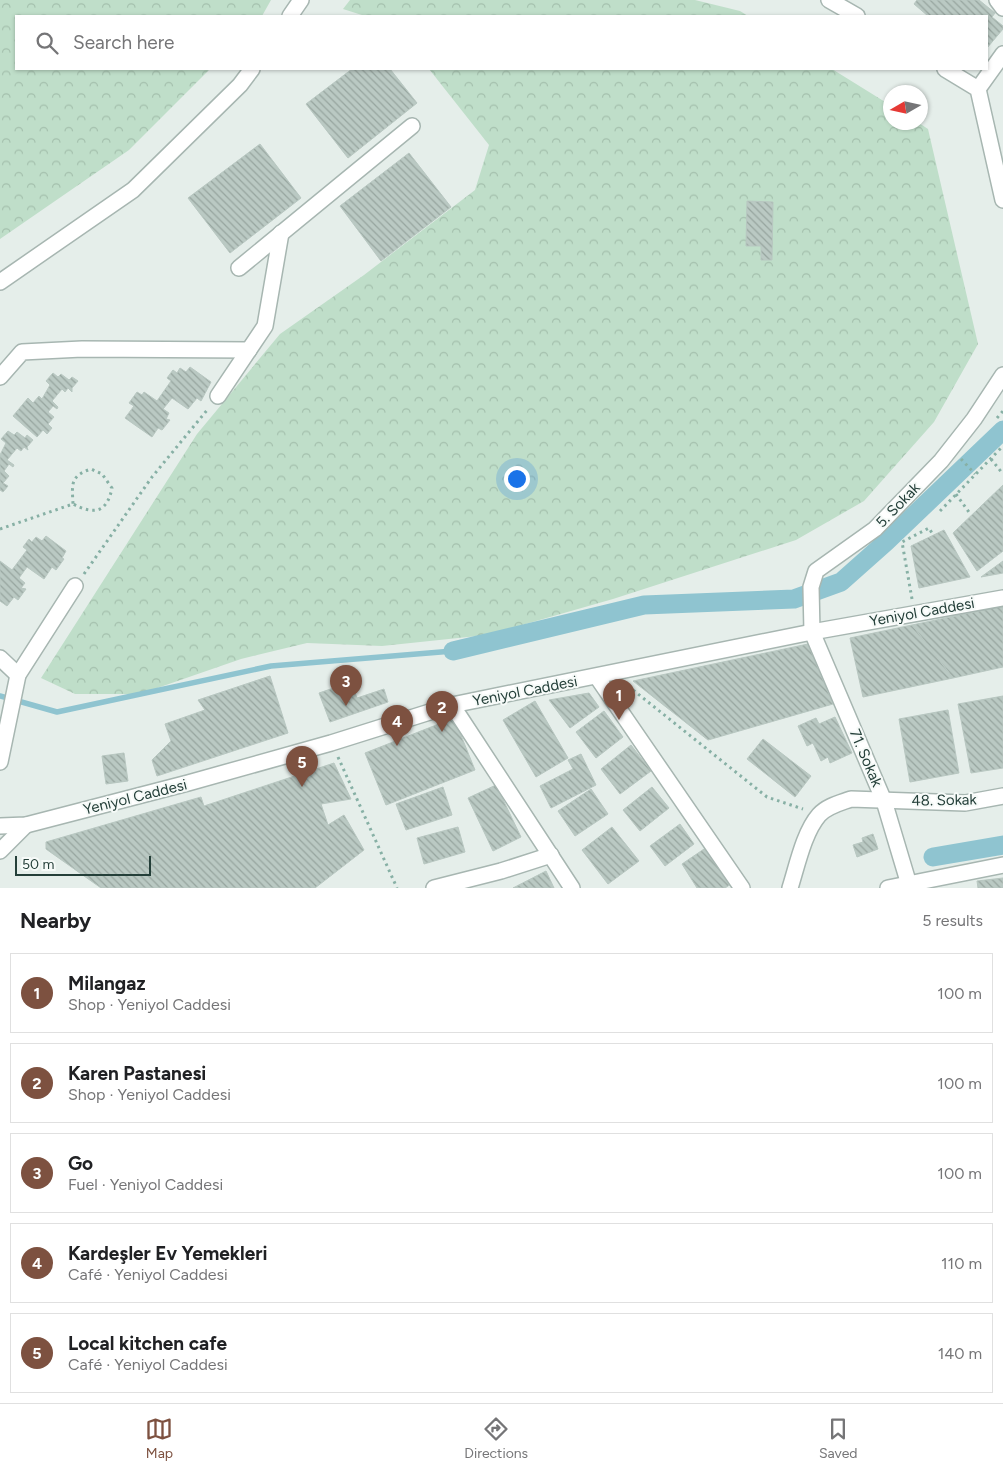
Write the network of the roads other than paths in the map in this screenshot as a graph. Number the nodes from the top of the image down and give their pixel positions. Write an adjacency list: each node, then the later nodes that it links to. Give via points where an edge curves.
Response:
1 (301, 0): 5 (street)
2 (830, 0): 6 (street)
3 (997, 0): 4 (street)
4 (1003, 8)
5 (291, 15)
6 (855, 15)
7 (1003, 54): 10 (street)
8 (251, 70): 15 (street, via 240,85 133,190)
9 (947, 70): 10 (street)
10 (978, 89): 12 (street)
11 (412, 126): 13 (street)
12 (1003, 200)
13 (281, 233): 14 (street); 16 (street, via 265,326)
14 (239, 268)
15 (0, 282)
16 (249, 350): 18 (street, via 22,352); 19 (street)
17 (1003, 375): 22 (street, 5. Sokak, via 941,461 875,529 816,571 811,586)
18 (0, 377)
19 (218, 396)
20 (75, 586): 24 (street)
21 (1003, 598): 22 (street, Yeniyol Caddesi)
22 (812, 632): 25 (street, Yeniyol Caddesi); 29 (street, 71. Sokak)
23 (0, 658): 24 (street)
24 (18, 675): 27 (street)
25 (605, 675): 26 (street, Yeniyol Caddesi); 38 (street)
26 (452, 705): 30 (street, Yeniyol Caddesi, via 332,743); 33 (street)
27 (1, 756)
28 (1003, 796): 29 (street, 48. Sokak, via 966,803)
29 (884, 801): 35 (street, 71. Sokak); 39 (street, 48. Sokak, via 850,799 819,815 803,846)
30 (26, 825): 31 (street, Yeniyol Caddesi); 32 (street)
31 (0, 826)
32 (0, 851)
33 (551, 855): 36 (street); 37 (street)
34 (1003, 865): 35 (street)
35 (909, 887): 40 (street)
36 (434, 888)
37 (572, 888)
38 (742, 888)
39 (790, 888)
40 (888, 888)

